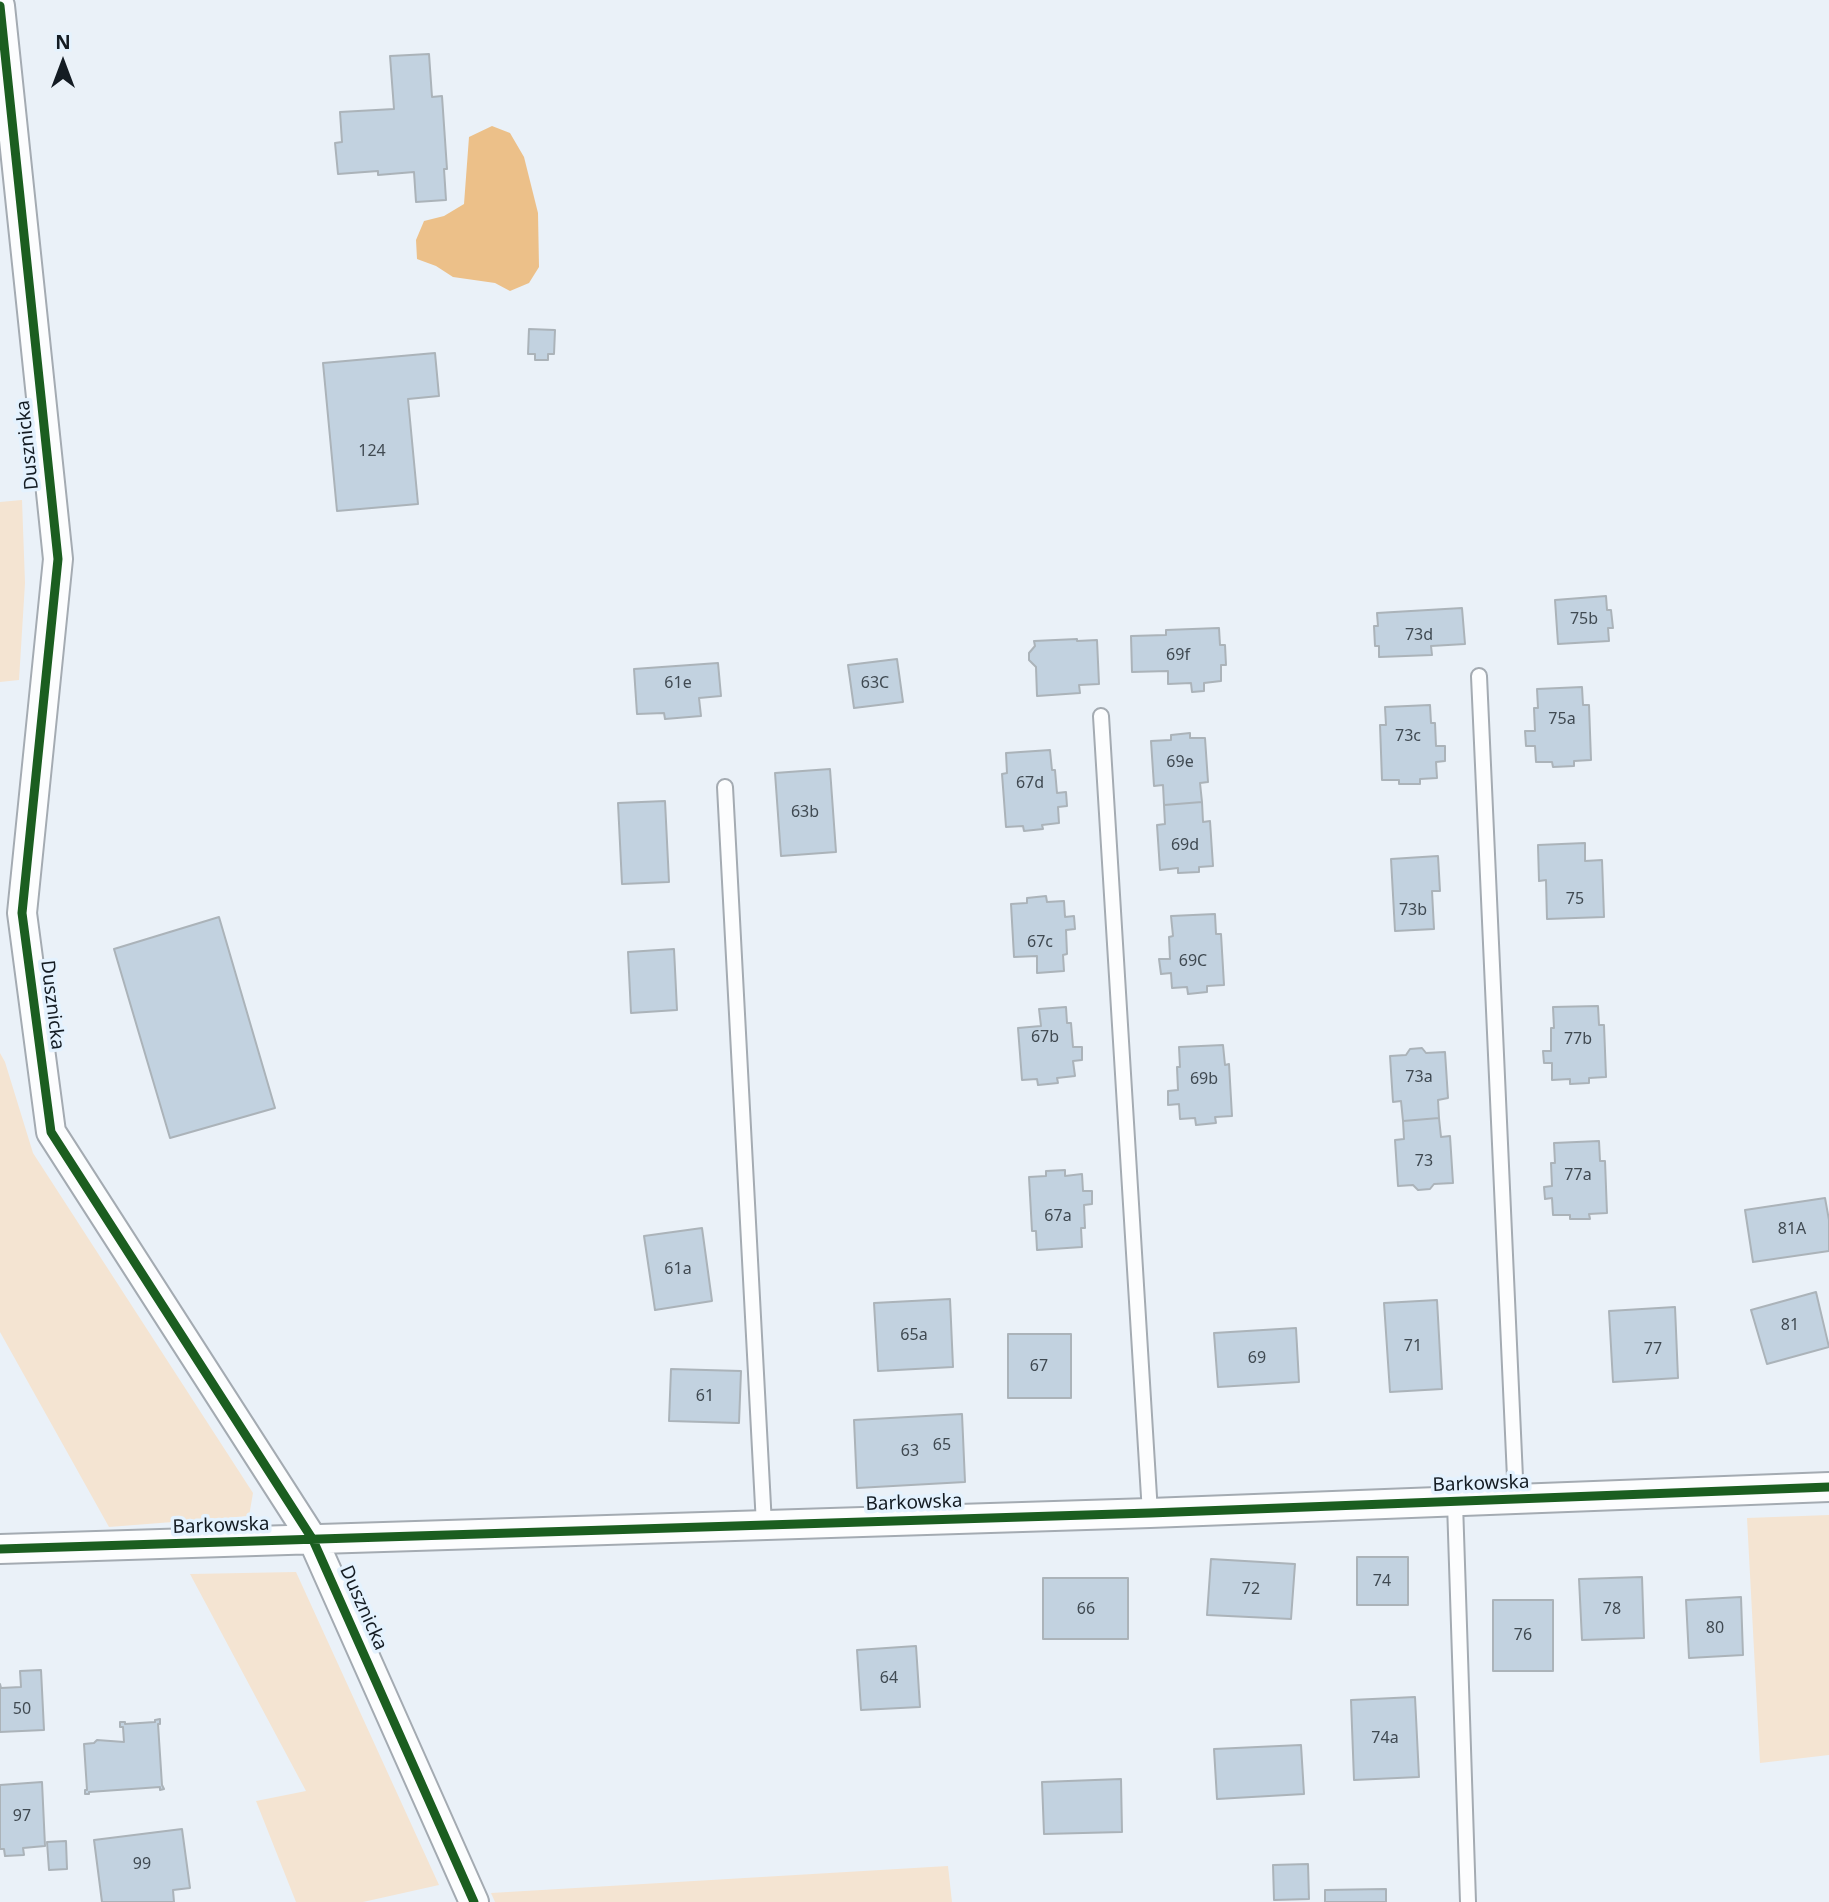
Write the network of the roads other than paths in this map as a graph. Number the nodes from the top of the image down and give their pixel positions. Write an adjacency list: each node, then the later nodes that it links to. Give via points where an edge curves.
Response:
1 (0, 6): 10 (street, Dusznicka, via 58,559 22,913 51,1132)
2 (1479, 676): 6 (lane)
3 (1101, 716): 8 (lane)
4 (725, 788): 9 (lane)
5 (1829, 1487): 6 (street, Barkowska)
6 (1516, 1500): 7 (street, Barkowska)
7 (1455, 1503): 8 (street, Barkowska); 13 (lane)
8 (1150, 1513): 9 (street, Barkowska)
9 (764, 1525): 10 (street, Barkowska)
10 (313, 1540): 11 (street, Barkowska); 12 (street, Dusznicka)
11 (0, 1549)
12 (474, 1902)
13 (1468, 1902)

